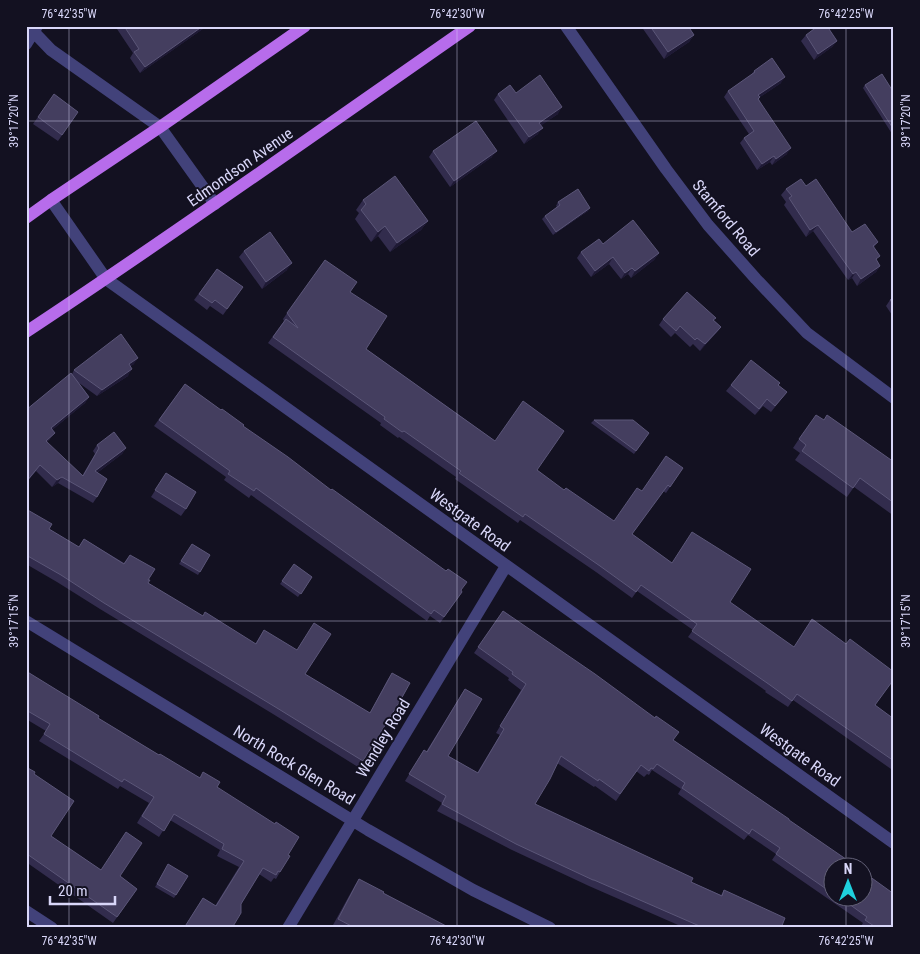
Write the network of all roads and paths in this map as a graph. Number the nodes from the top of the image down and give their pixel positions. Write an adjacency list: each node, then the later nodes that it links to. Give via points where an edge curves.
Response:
1 (305, 26): 6 (main road)
2 (470, 26): 8 (main road, Edmondson Avenue)
3 (566, 26): 12 (street, Stamford Road, via 708,225 807,333)
4 (33, 28): 5 (street); 6 (street, via 52,50)
5 (26, 44)
6 (160, 127): 7 (main road); 8 (street)
7 (51, 200): 9 (main road); 10 (street, Westgate Road)
8 (215, 204): 10 (main road, Edmondson Avenue)
9 (26, 218)
10 (106, 279): 11 (main road, Edmondson Avenue); 13 (street, Westgate Road)
11 (26, 332)
12 (894, 398)
13 (506, 566): 15 (street, Wendley Road); 16 (street, Westgate Road)
14 (26, 620): 15 (street, North Rock Glen Road)
15 (352, 820): 19 (street, Wendley Road); 20 (street, North Rock Glen Road, via 473,890)
16 (894, 842)
17 (26, 910): 18 (street)
18 (52, 928)
19 (288, 928)
20 (550, 928)

